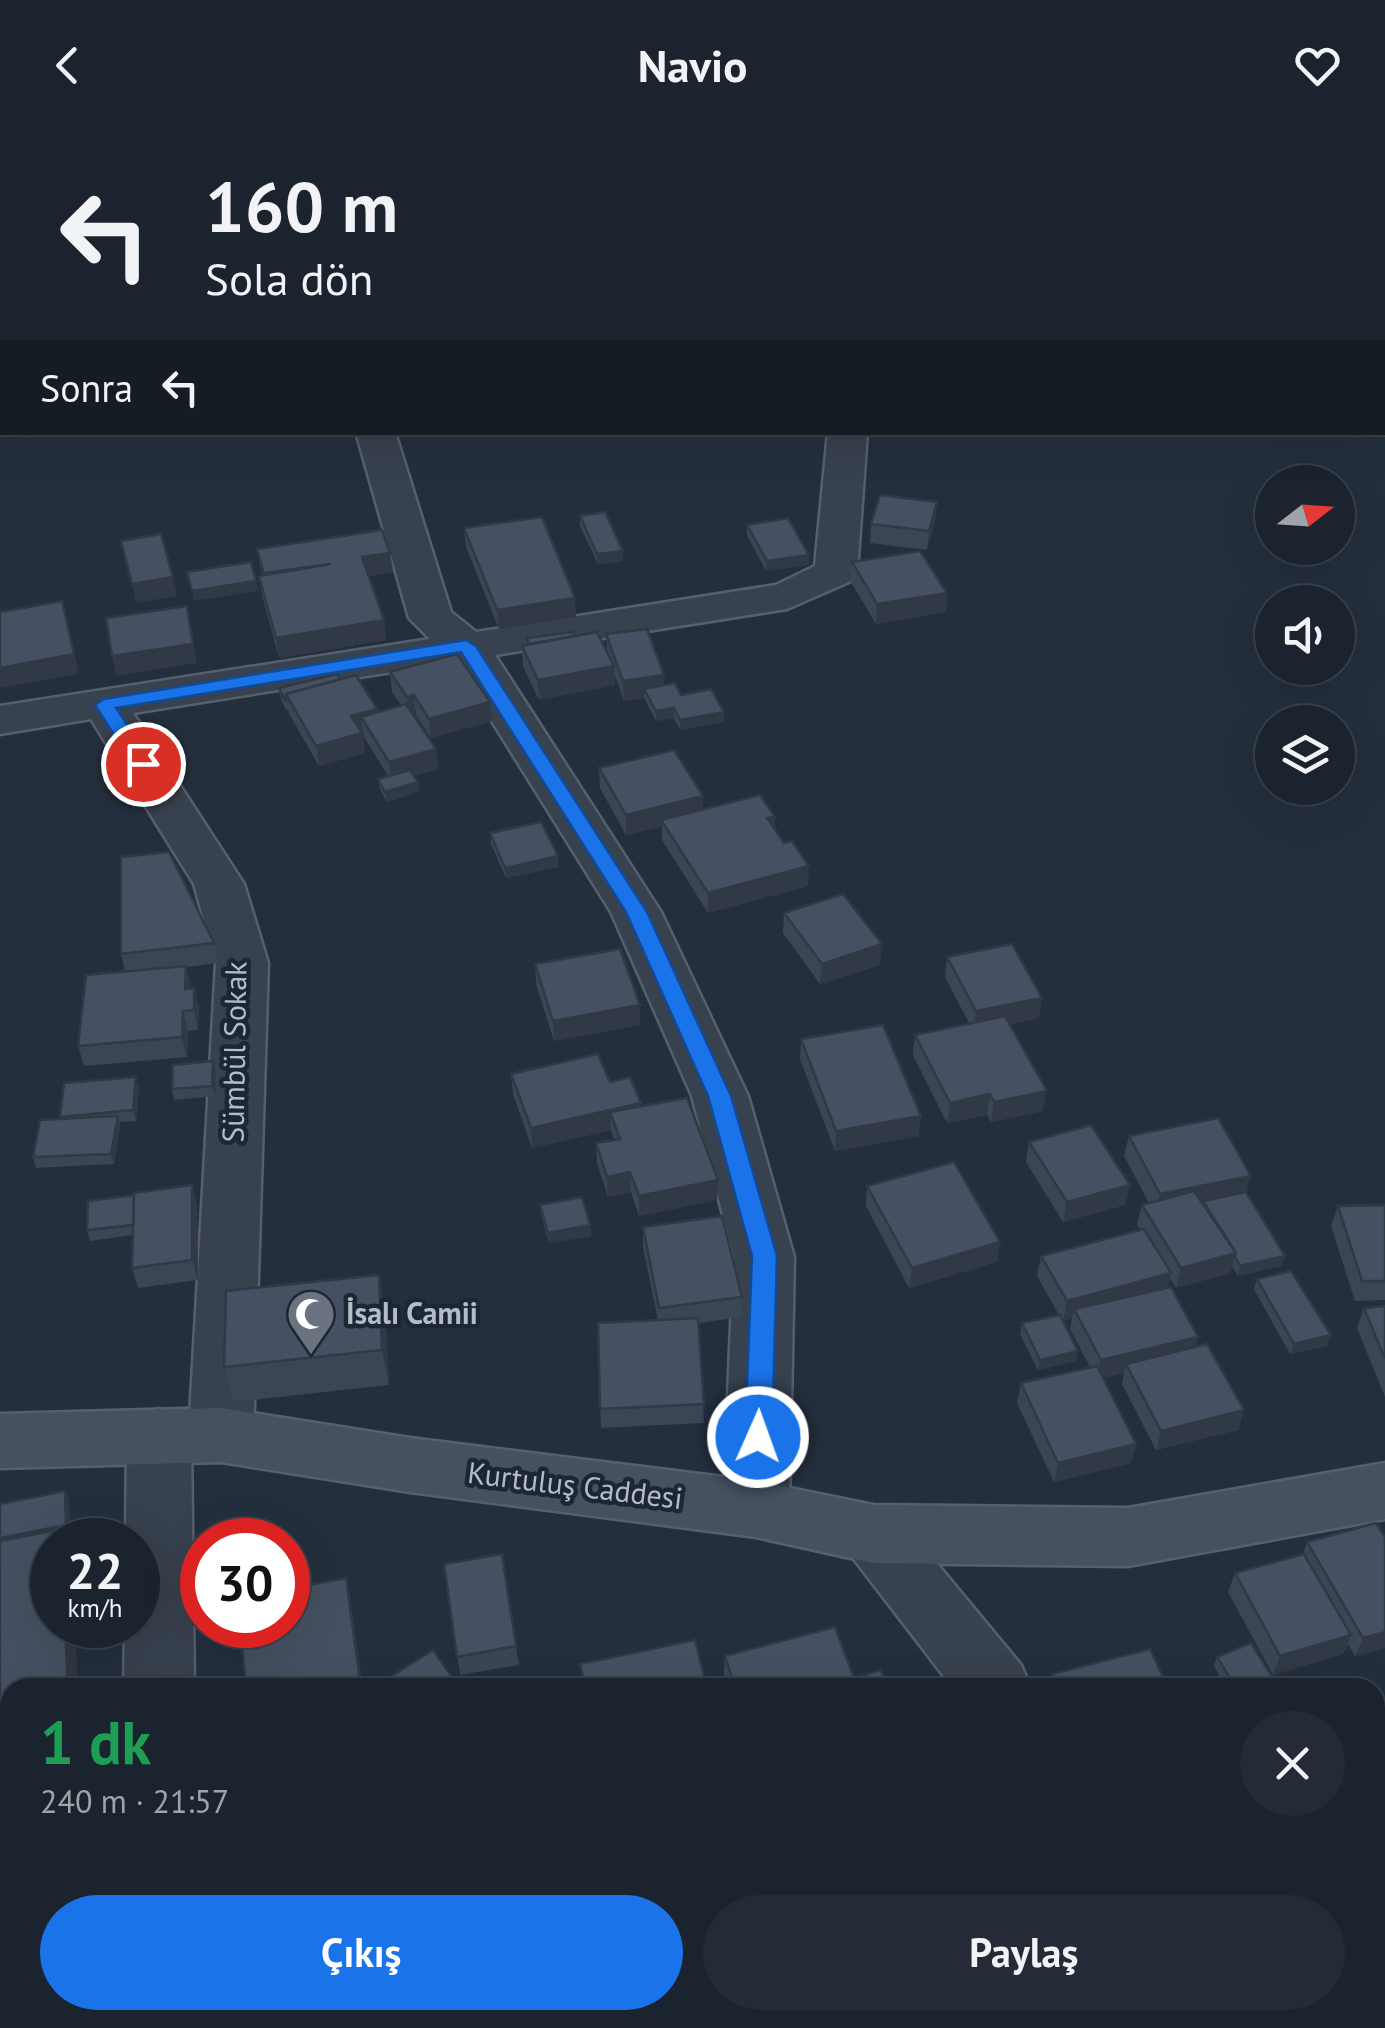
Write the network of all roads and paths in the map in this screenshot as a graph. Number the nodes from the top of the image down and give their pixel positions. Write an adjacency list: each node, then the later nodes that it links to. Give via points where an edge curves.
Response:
1 (376, 435): 3 (street, via 431,618)
2 (848, 435): 3 (street, via 836,572 788,596)
3 (466, 646): 4 (street); 9 (street, via 636,912 720,1096 764,1256)
4 (104, 705): 5 (street); 6 (street, Sümbül Sokak, via 219,884 242,963)
5 (0, 720)
6 (190, 1436): 7 (main road, Kurtuluş Caddesi); 9 (main road, Kurtuluş Caddesi); 11 (street, Sümbül Sokak)
7 (0, 1442)
8 (1385, 1491): 10 (main road, Kurtuluş Caddesi, via 1128,1536)
9 (756, 1509): 10 (main road, Kurtuluş Caddesi)
10 (872, 1534): 12 (street)
11 (160, 1678)
12 (988, 1678)

